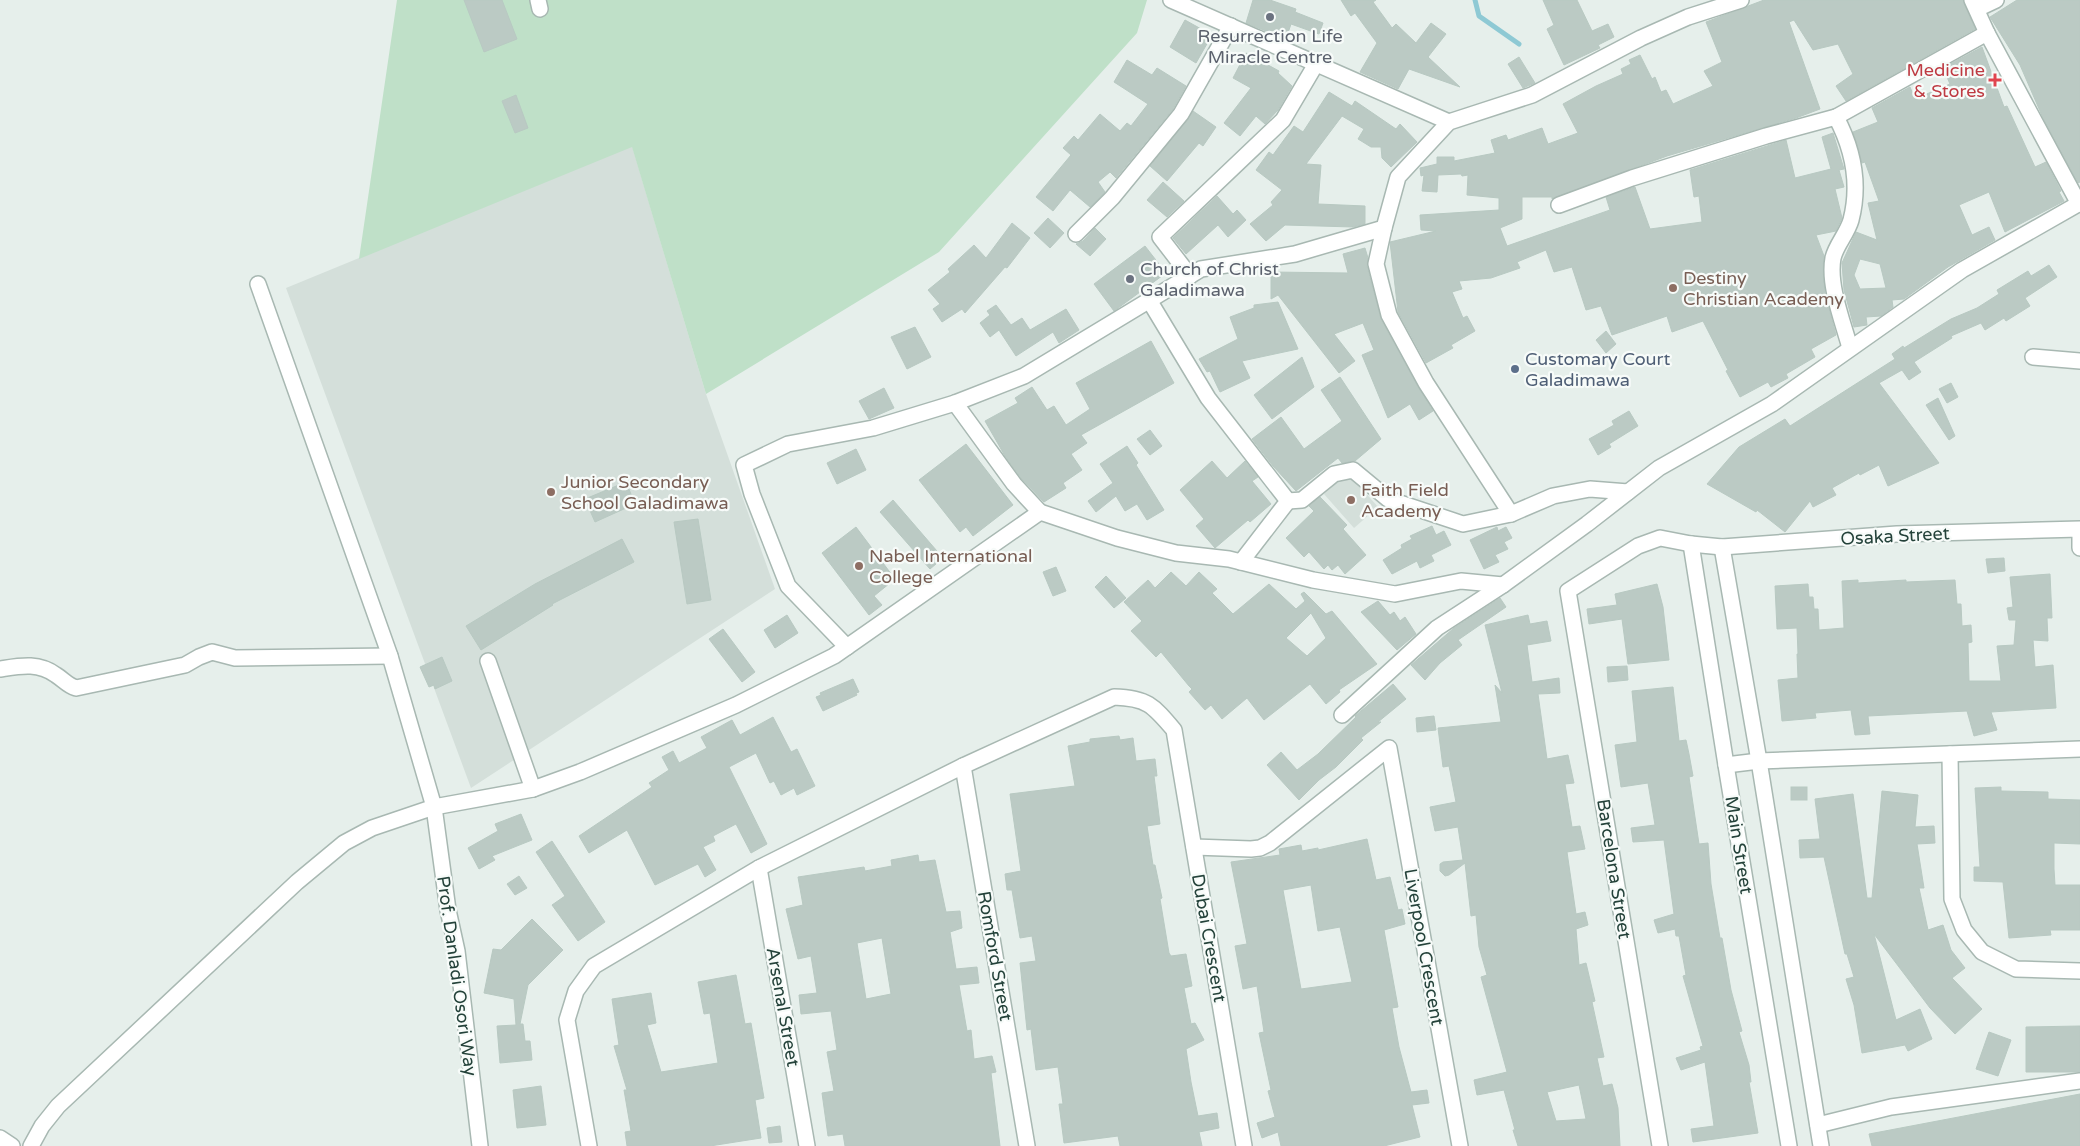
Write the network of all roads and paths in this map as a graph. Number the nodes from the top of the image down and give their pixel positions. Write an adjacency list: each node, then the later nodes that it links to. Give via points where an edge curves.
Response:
1 (1174, 0): 5 (street)
2 (1741, 0): 9 (street, via 1688,17 1641,38 1532,95)
3 (1996, 0): 4 (street)
4 (1974, 5): 6 (street)
5 (1231, 26): 7 (street); 13 (street, via 1181,114 1112,198)
6 (1987, 33): 8 (street); 10 (street)
7 (1316, 64): 9 (street); 14 (street, via 1283,120 1160,237)
8 (1836, 117): 11 (street, via 1766,136); 17 (street, via 1849,144 1855,170 1851,221 1833,258 1835,289)
9 (1449, 122): 12 (street, via 1398,177)
10 (2080, 203): 17 (street, via 1962,270)
11 (1559, 205)
12 (1384, 228): 14 (street, via 1295,254 1201,269); 24 (street, via 1376,264 1388,315 1426,383)
13 (1076, 234)
14 (1190, 276): 16 (street)
15 (258, 284): 33 (street, Prof. Danladi Osori Way)
16 (1149, 300): 20 (street, via 1024,376); 22 (street, via 1208,398)
17 (1850, 348): 21 (street, via 1772,404 1659,468)
18 (2033, 357): 19 (street)
19 (2080, 361)
20 (955, 404): 23 (street, via 1014,484); 32 (street, via 873,428 788,444 744,465 788,586)
21 (1628, 492): 24 (street, via 1590,489 1562,494); 30 (street)
22 (1288, 502): 24 (street, via 1302,500 1334,474 1353,470 1388,499 1463,524); 29 (street)
23 (1040, 512): 29 (street, via 1117,538 1176,553); 32 (street)
24 (1511, 514)
25 (2080, 529): 27 (street, Osaka Street, via 1897,534); 28 (street, Osaka Street)
26 (1691, 544): 27 (street, Osaka Street); 31 (street, Osaka Street, via 1660,538 1638,546); 40 (street, Main Street)
27 (1722, 547): 39 (street, Main Street)
28 (2080, 548)
29 (1241, 562): 30 (street, via 1313,580 1395,594 1460,581)
30 (1503, 585): 36 (street, via 1437,628)
31 (1568, 591): 58 (street, Barcelona Street)
32 (847, 647): 42 (street, via 736,705)
33 (390, 656): 35 (street, via 235,658 212,652 185,665 84,687 68,685 44,668 27,664); 43 (street, Prof. Danladi Osori Way)
34 (488, 662): 42 (street)
35 (0, 669)
36 (1342, 715)
37 (2080, 748): 38 (street)
38 (1950, 754): 39 (street); 46 (street, via 1952,900 1964,930 1982,952 2016,969)
39 (1760, 761): 40 (street); 48 (street, Main Street)
40 (1726, 765): 59 (street, Main Street)
41 (963, 766): 44 (street, Dubai Crescent, via 1114,697 1136,698 1155,708 1174,730); 45 (street); 55 (street, Romford Street)
42 (534, 789): 43 (street)
43 (434, 807): 51 (street, via 372,828 344,843 58,1106); 52 (street, Prof. Danladi Osori Way, via 457,951)
44 (1194, 847): 56 (street, Dubai Crescent); 57 (street, Liverpool Crescent, via 1260,848 1270,843 1389,748)
45 (759, 868): 53 (street, via 594,966 576,991 567,1020); 54 (street, Arsenal Street)
46 (2080, 971)
47 (2080, 1081): 48 (street, via 1892,1107)
48 (1818, 1125): 60 (street, Main Street)
49 (0, 1138): 50 (street)
50 (12, 1146)
51 (31, 1146)
52 (480, 1146)
53 (588, 1146)
54 (807, 1146)
55 (1027, 1146)
56 (1244, 1146)
57 (1460, 1146)
58 (1660, 1146)
59 (1789, 1146)
60 (1821, 1146)

